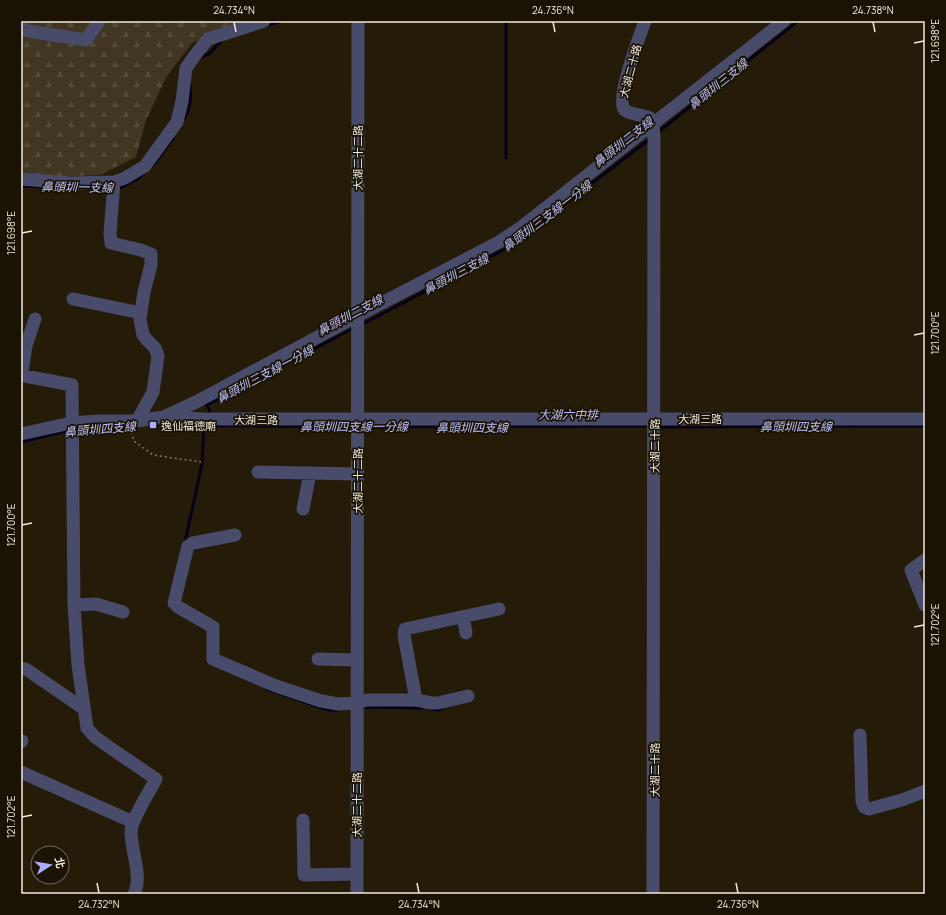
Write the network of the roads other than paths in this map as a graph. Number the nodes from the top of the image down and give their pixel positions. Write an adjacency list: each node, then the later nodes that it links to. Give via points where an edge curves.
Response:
1 (99, 21): 6 (street, via 86,40)
2 (264, 21): 9 (street, via 208,39 186,68 177,122 146,166)
3 (358, 21): 12 (street, 大湖二十二路)
4 (645, 21): 7 (street, 大湖二十路, via 627,76 622,103 628,112 650,118)
5 (784, 21): 7 (street)
6 (21, 30)
7 (653, 124): 12 (street, via 499,242); 15 (street, 大湖二十路)
8 (21, 179): 9 (street, via 70,183)
9 (114, 182): 11 (street, via 111,243 151,254)
10 (73, 299): 11 (street)
11 (141, 313): 18 (street, via 143,335 155,348 158,356 153,392)
12 (357, 316): 14 (street); 17 (street, 大湖二十二路)
13 (35, 319): 19 (street, via 26,346 22,372 25,376 72,385)
14 (164, 417): 17 (street, 大湖三路); 18 (street)
15 (654, 418): 16 (street, 大湖三路); 17 (street, 大湖三路); 48 (street, 大湖二十路)
16 (925, 418)
17 (356, 419): 23 (street, 大湖二十二路)
18 (132, 421): 19 (street)
19 (71, 423): 20 (street); 27 (street)
20 (21, 434)
21 (258, 472): 22 (street)
22 (310, 473): 23 (street); 24 (street)
23 (357, 474): 34 (street, 大湖二十二路)
24 (303, 509)
25 (234, 535): 38 (street, via 188,546 174,603 213,627 213,659 276,686 322,701 338,704)
26 (925, 560): 28 (street, via 911,570)
27 (74, 605): 30 (street, via 96,604); 39 (street)
28 (925, 605)
29 (499, 609): 31 (street)
30 (123, 612)
31 (463, 617): 32 (street); 37 (street, via 404,630)
32 (466, 633)
33 (318, 659): 34 (street)
34 (356, 660): 38 (street, 大湖二十二路)
35 (21, 668): 39 (street)
36 (468, 696): 37 (street, via 438,703)
37 (416, 700): 38 (street, via 367,700)
38 (356, 703): 45 (street, 大湖二十二路)
39 (84, 709): 44 (street, via 87,728 95,736 156,779)
40 (860, 735): 42 (street, via 864,807 869,809)
41 (21, 772): 44 (street)
42 (925, 791)
43 (303, 820): 45 (street, via 304,874)
44 (133, 822): 46 (street, via 131,831 137,874 137,888)
45 (357, 874): 47 (street, 大湖二十二路)
46 (134, 894)
47 (357, 894)
48 (653, 894)

